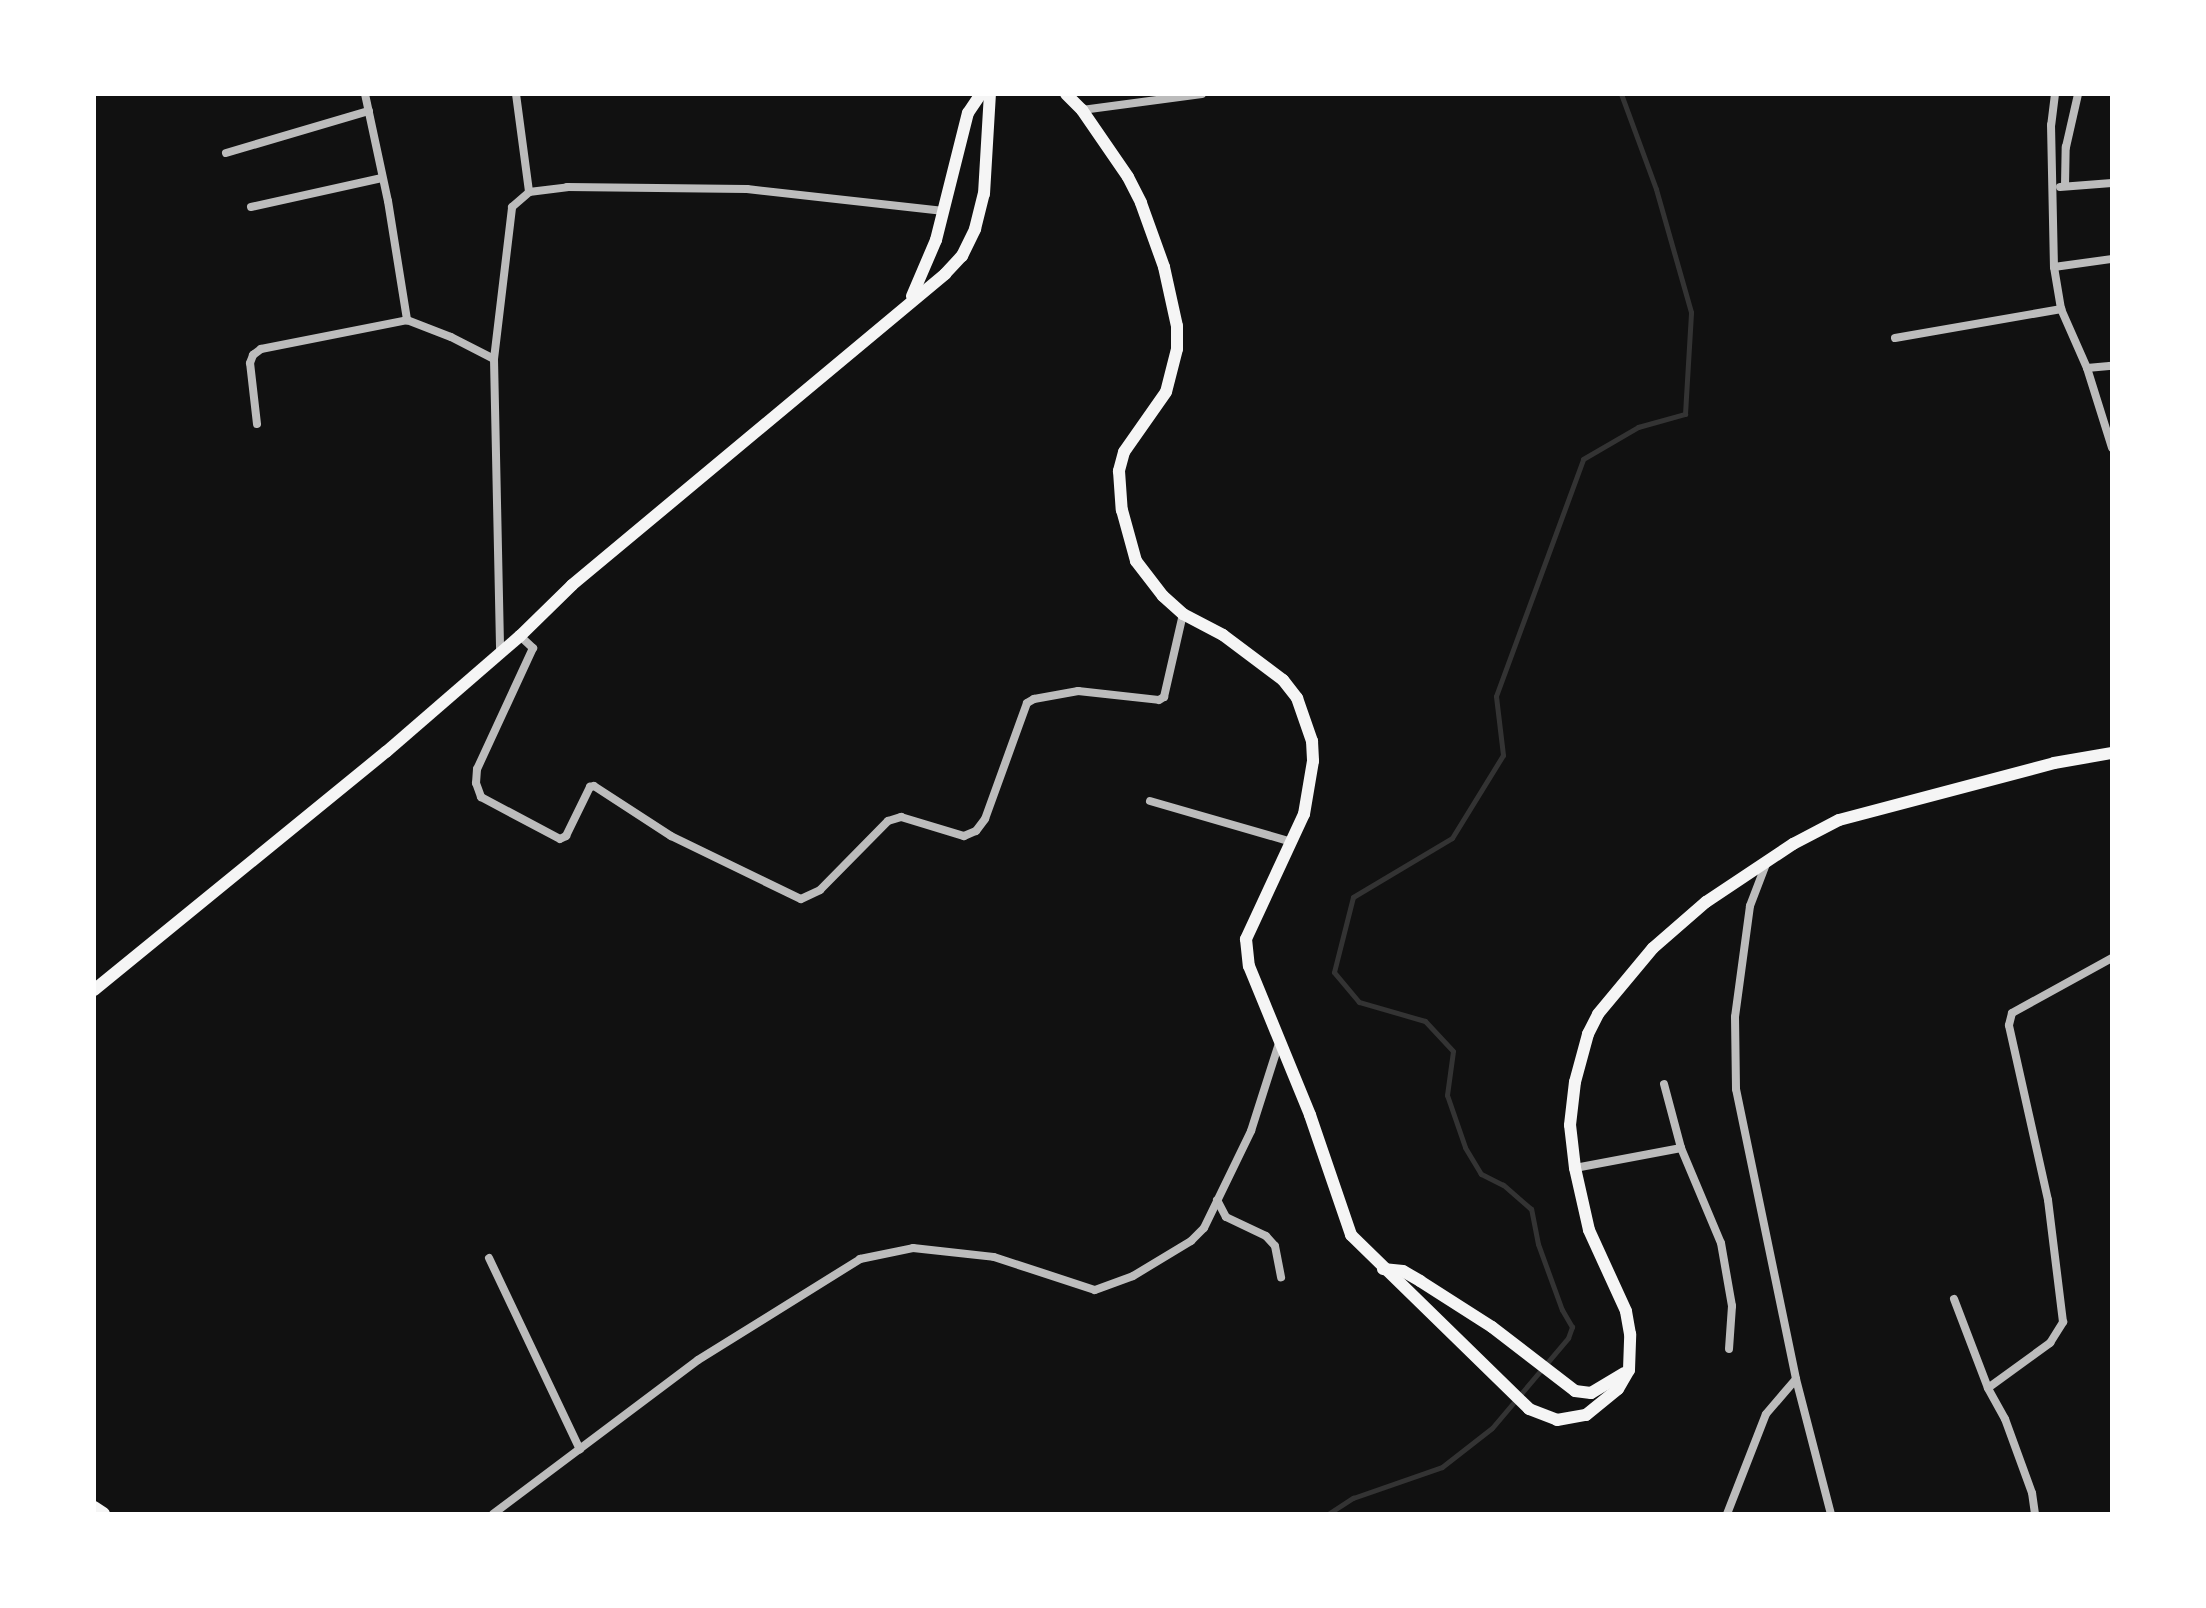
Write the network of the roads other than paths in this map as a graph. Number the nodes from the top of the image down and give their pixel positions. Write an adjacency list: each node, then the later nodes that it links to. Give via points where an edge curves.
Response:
1 (365, 94): 10 (street)
2 (516, 94): 17 (street)
3 (981, 94): 19 (main road, via 968,113)
4 (990, 94): 22 (main road, via 988,160 975,229 954,265)
5 (1066, 94): 9 (main road)
6 (1202, 94): 9 (street)
7 (2055, 94): 11 (street)
8 (2078, 94): 12 (street)
9 (1082, 110): 31 (main road, via 1141,203 1172,300 1177,326 1174,368 1166,392 1124,452 1119,480 1136,561)
10 (369, 111): 13 (street); 14 (street)
11 (2051, 125): 12 (street); 16 (street)
12 (2066, 147): 16 (street)
13 (226, 153)
14 (382, 178): 18 (street); 24 (street)
15 (2112, 183): 16 (street)
16 (2060, 187): 21 (street)
17 (529, 192): 19 (street, via 567,187 747,189); 26 (street, via 512,207)
18 (251, 207)
19 (944, 211): 22 (main road)
20 (2112, 259): 21 (street)
21 (2054, 267): 23 (street)
22 (911, 299): 32 (main road, via 572,585)
23 (2061, 309): 25 (street); 28 (street)
24 (407, 320): 26 (street); 29 (street, via 261,349 250,363)
25 (1895, 338)
26 (494, 359): 33 (street)
27 (2112, 366): 28 (street)
28 (2087, 368): 30 (street)
29 (257, 424)
30 (2112, 448)
31 (1183, 614): 32 (street, via 1164,697 1078,691 1034,699 1027,703 976,831 964,836 901,817 888,821 820,890 801,899 671,836 594,786 560,839 481,797 477,769 533,648); 36 (main road, via 1263,662 1297,698 1313,761)
32 (520, 636): 33 (main road)
33 (500, 654): 39 (main road)
34 (2112, 753): 37 (main road, via 1855,815 1811,834)
35 (1150, 801): 36 (street)
36 (1293, 843): 40 (main road, via 1246,939 1249,966)
37 (1766, 863): 43 (main road, via 1675,927 1598,1014 1575,1082 1570,1125); 51 (street, via 1750,906 1735,1017 1736,1089)
38 (2112, 958): 52 (street, via 2009,1019 2048,1200 2063,1322 2050,1343)
39 (94, 990)
40 (1281, 1038): 44 (street, via 1251,1131); 46 (main road, via 1344,1221)
41 (1664, 1084): 42 (street)
42 (1681, 1148): 43 (street); 49 (street, via 1712,1216 1728,1273)
43 (1575, 1168): 50 (main road, via 1589,1230 1626,1311)
44 (1217, 1200): 47 (street, via 1226,1217 1266,1236 1275,1246); 53 (street, via 1204,1228 1191,1241 1133,1276 1095,1290 994,1257 913,1248 860,1259 698,1360)
45 (489, 1258): 53 (street)
46 (1383, 1269): 50 (main road, via 1403,1271 1420,1281 1492,1327 1575,1391 1591,1393); 50 (main road, via 1542,1416 1557,1420 1586,1415 1618,1389)
47 (1281, 1277)
48 (1954, 1299): 52 (street)
49 (1729, 1349)
50 (1629, 1370)
51 (1796, 1379): 57 (street, via 1766,1414); 58 (street)
52 (1988, 1388): 59 (street, via 2005,1419)
53 (580, 1450): 56 (street)
54 (94, 1508): 55 (highway)
55 (103, 1514)
56 (493, 1514)
57 (1727, 1514)
58 (1831, 1514)
59 (2035, 1514)

